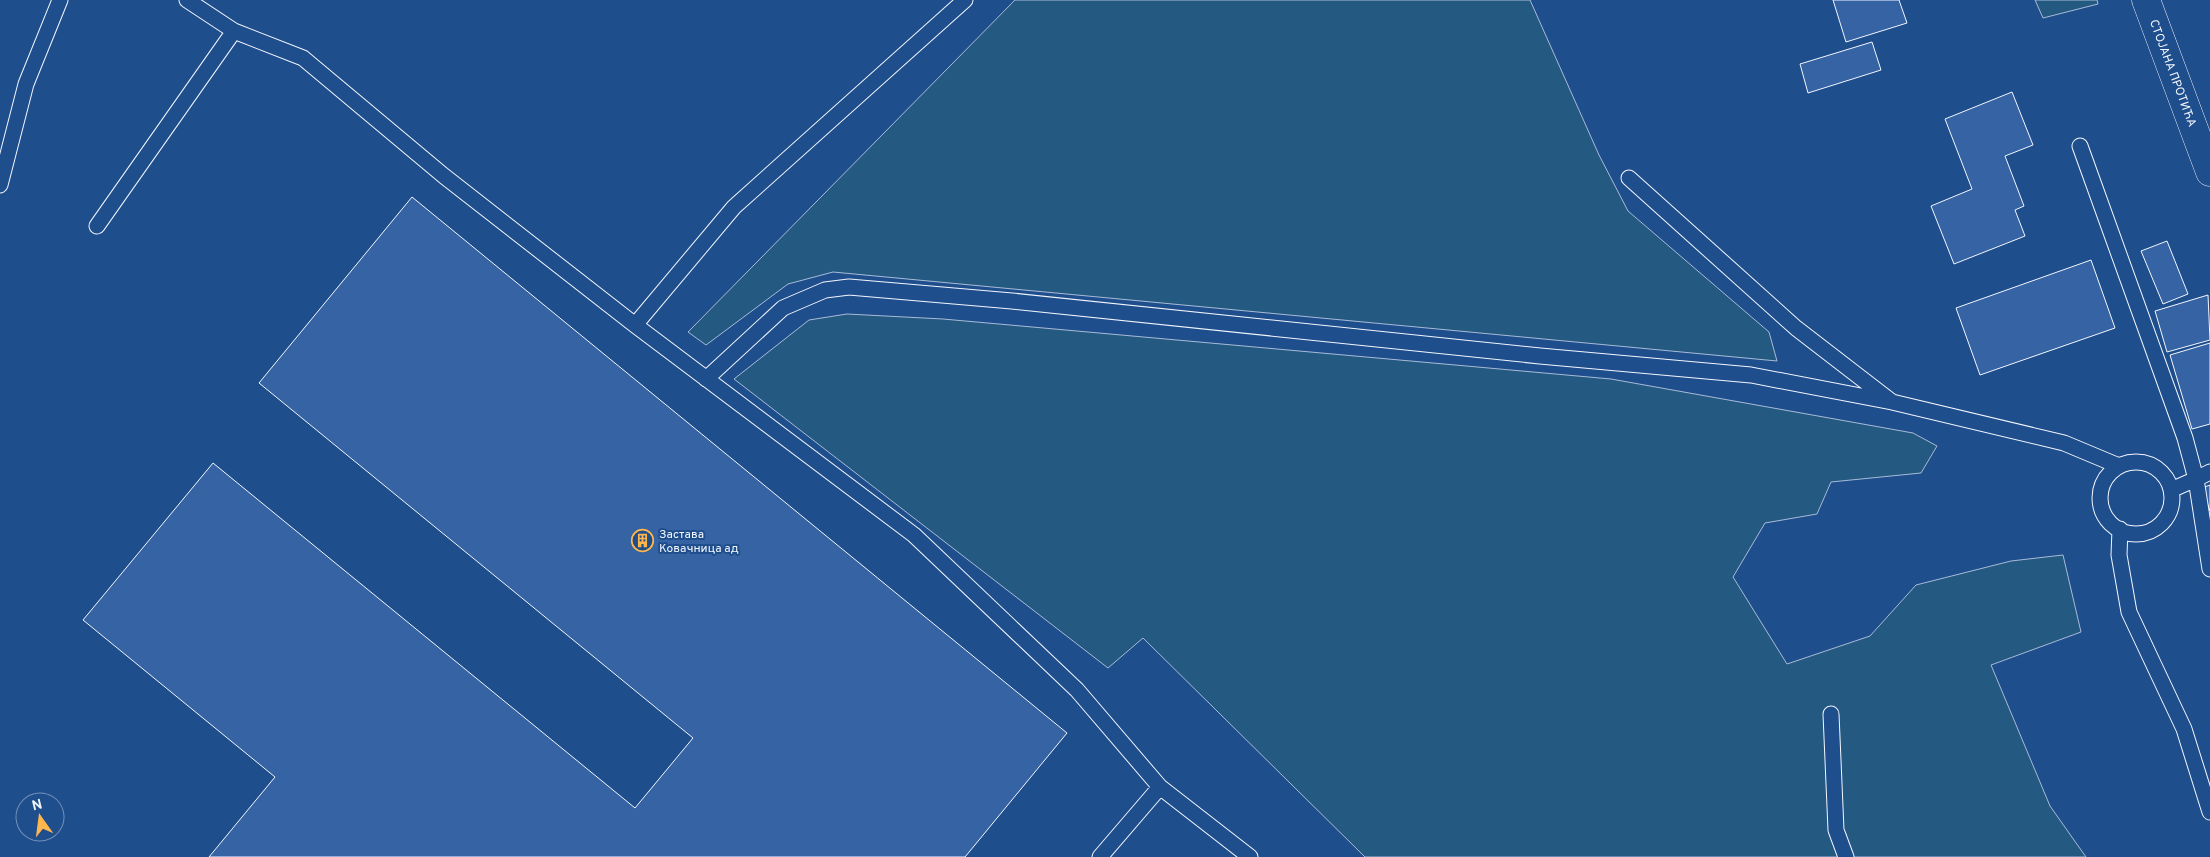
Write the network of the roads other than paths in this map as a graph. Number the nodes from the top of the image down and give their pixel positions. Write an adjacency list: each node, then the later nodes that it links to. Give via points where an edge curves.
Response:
1 (60, 0): 9 (lane, via 26,84)
2 (187, 0): 5 (lane)
3 (965, 0): 11 (lane, via 734,207)
4 (2146, 0): 7 (main road, СТОЈАНА ПРОТИЋА)
5 (234, 31): 10 (lane); 11 (lane, via 303,58 444,176)
6 (2080, 146): 16 (lane, via 2185,438)
7 (2210, 172)
8 (1628, 178): 13 (lane, via 1796,328)
9 (0, 185)
10 (97, 226)
11 (635, 325): 12 (lane)
12 (706, 379): 13 (lane, via 782,308 825,290 849,287 1751,375); 21 (lane, via 914,536 1077,690)
13 (1892, 402): 14 (lane, via 2064,444)
14 (2118, 466): 17 (lane, via 2130,462 2151,465 2166,478); 18 (lane, via 2106,478 2100,502 2104,514)
15 (2210, 472): 16 (lane)
16 (2196, 479): 17 (lane); 19 (lane)
17 (2172, 490): 18 (lane, via 2171,508 2158,526 2135,534)
18 (2120, 529): 22 (lane, via 2119,555 2129,612 2184,729)
19 (2210, 569)
20 (1831, 714): 25 (lane, via 1836,830)
21 (1160, 787): 23 (lane); 24 (lane)
22 (2210, 812)
23 (1100, 857)
24 (1250, 857)
25 (1846, 857)

